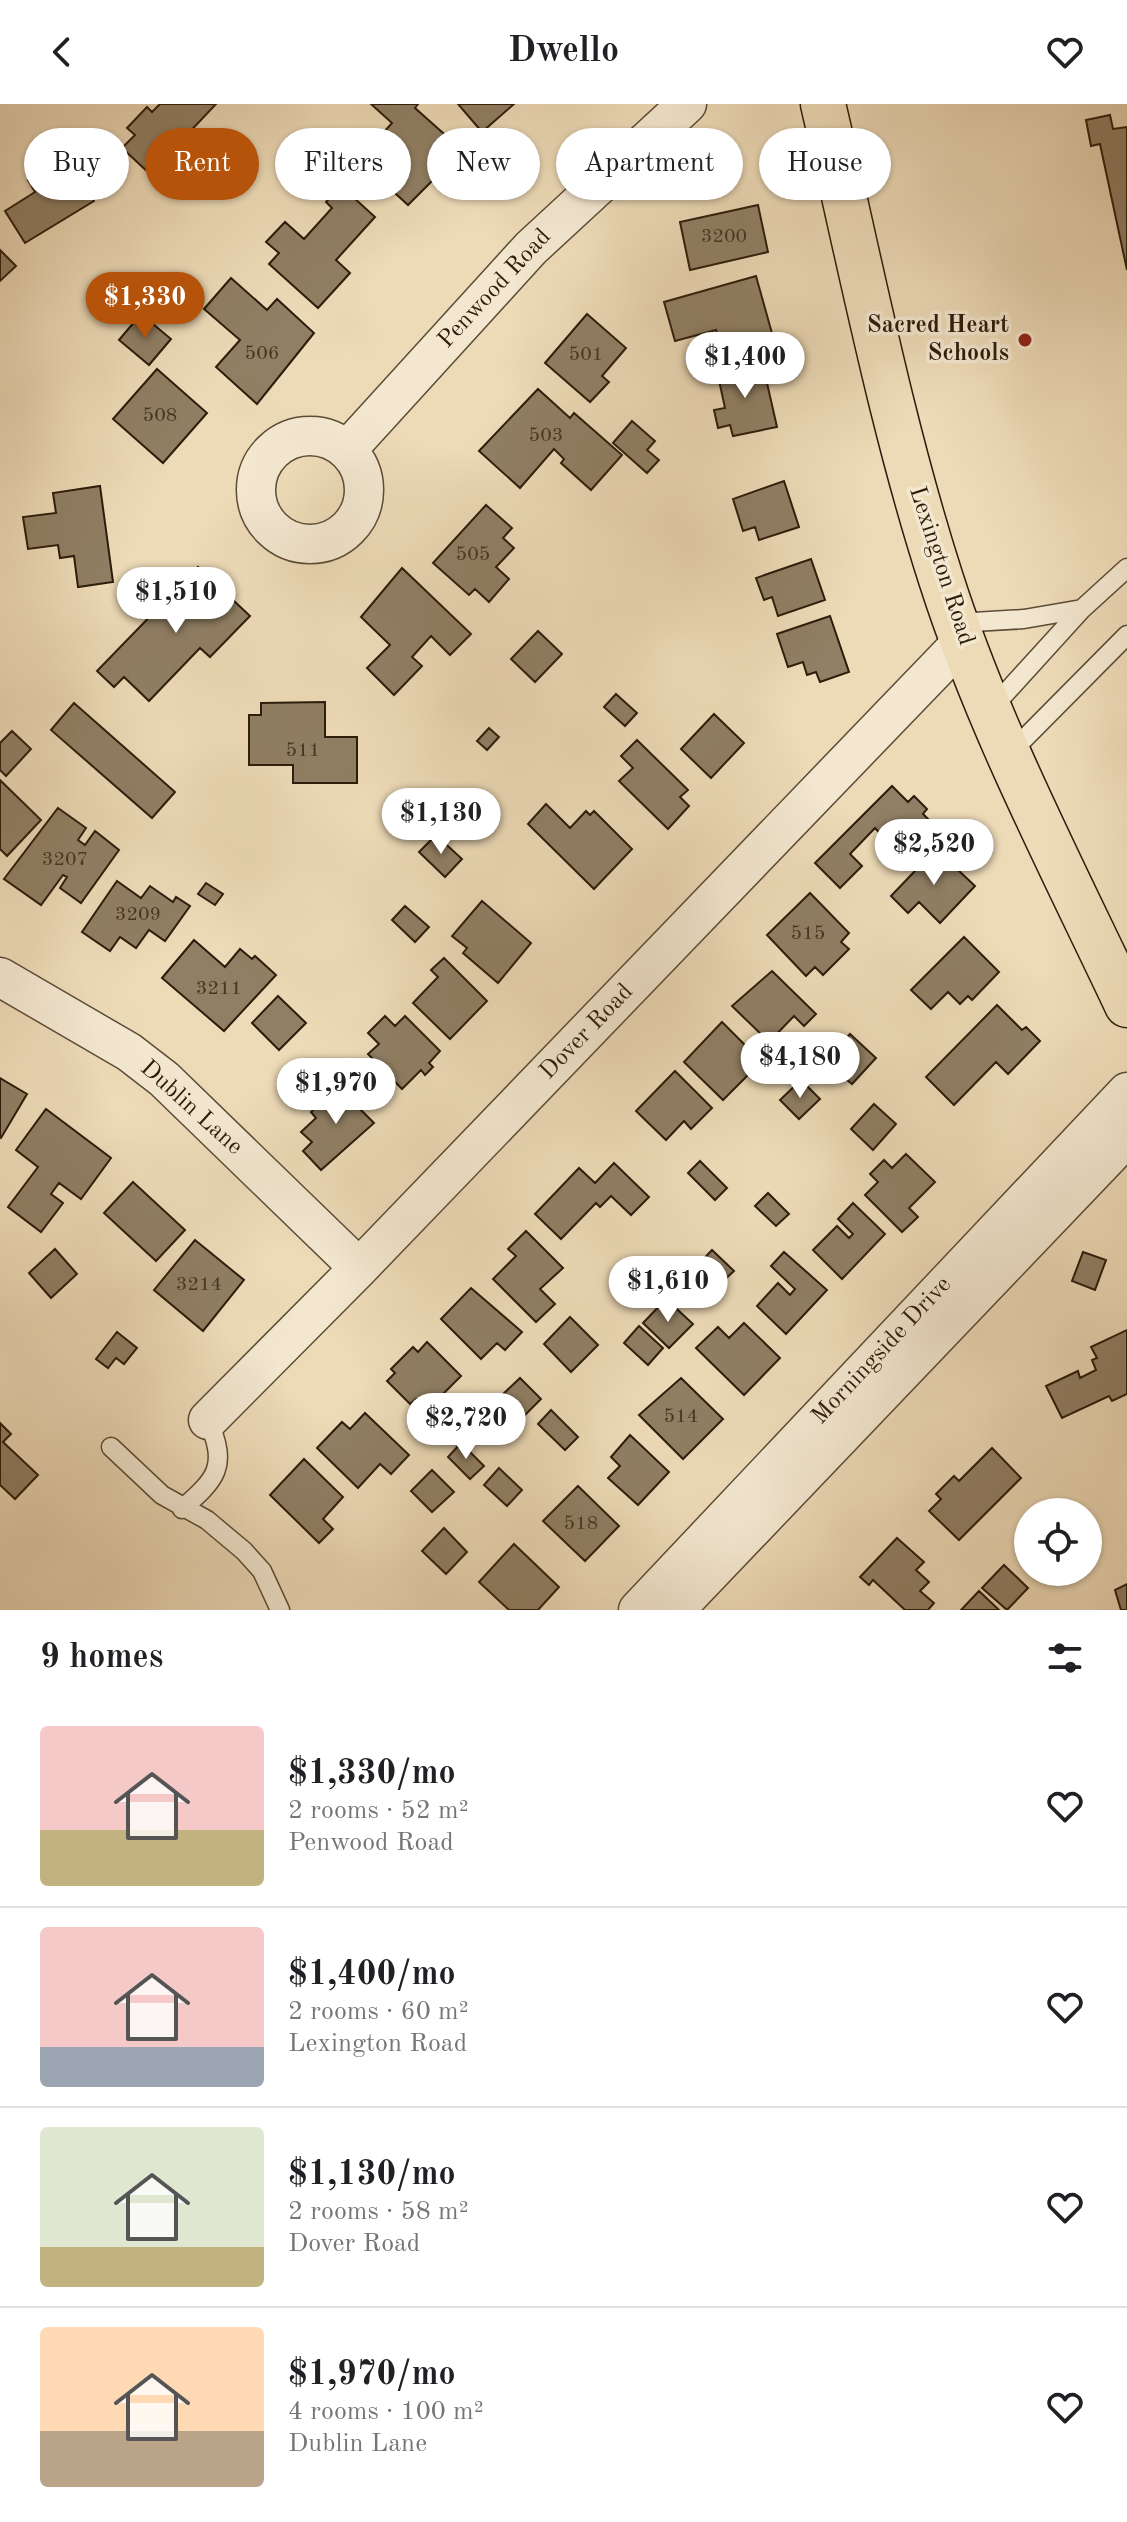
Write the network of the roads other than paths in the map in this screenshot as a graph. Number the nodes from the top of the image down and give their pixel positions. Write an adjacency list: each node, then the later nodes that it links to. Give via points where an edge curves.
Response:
1 (687, 104): 3 (street, Penwood Road, via 531,248)
2 (823, 104): 6 (main road, Lexington Road, via 921,512)
3 (347, 450)
4 (1127, 568): 5 (lane)
5 (1082, 609): 6 (lane); 8 (lane)
6 (960, 632): 8 (main road, Lexington Road); 14 (street, Dover Road)
7 (1127, 635): 9 (lane)
8 (991, 709): 9 (main road, Lexington Road)
9 (1009, 754): 11 (main road, Lexington Road)
10 (0, 977): 14 (street, Dublin Lane, via 129,1052 164,1079)
11 (1127, 1005)
12 (1127, 1092): 19 (street, Morningside Drive)
13 (1127, 1137): 20 (street, Morningside Drive)
14 (359, 1268): 15 (street, Dover Road)
15 (208, 1420): 17 (lane, via 219,1453 216,1476)
16 (111, 1447): 17 (lane)
17 (182, 1509): 18 (lane, via 207,1520 244,1551 262,1571)
18 (280, 1610)
19 (638, 1610)
20 (675, 1610)

